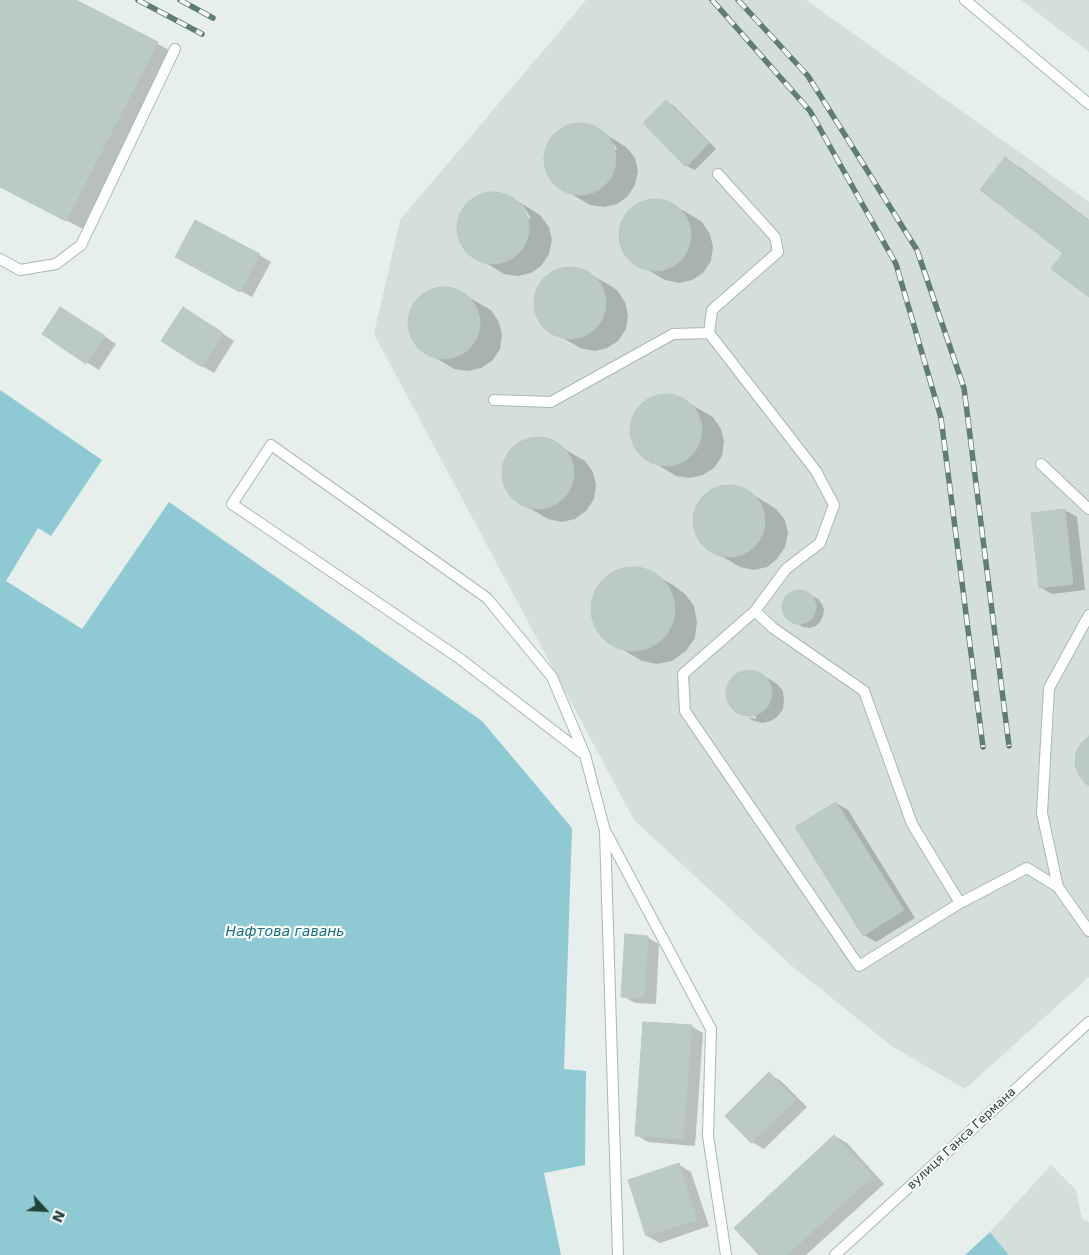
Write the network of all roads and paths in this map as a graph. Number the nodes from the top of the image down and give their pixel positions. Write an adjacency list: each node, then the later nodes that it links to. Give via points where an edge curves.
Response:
1 (965, 0): 3 (lane)
2 (174, 49): 5 (lane, via 81,245 56,264 20,270)
3 (1089, 104)
4 (718, 174): 6 (lane, via 775,237 778,252 712,310)
5 (0, 259)
6 (709, 333): 7 (lane, via 673,334 551,402); 10 (lane, via 816,471 834,506 820,542 786,568)
7 (494, 400)
8 (1041, 464): 9 (lane)
9 (1089, 509)
10 (755, 611): 15 (lane, via 773,628 864,691 912,824); 15 (lane, via 684,674 685,711 859,966)
11 (1089, 615): 14 (lane, via 1049,688 1042,813)
12 (585, 755): 12 (lane, via 459,658 232,504 271,445 487,598 552,677); 13 (lane)
13 (605, 831): 18 (lane); 19 (lane, via 711,1029 708,1136)
14 (1058, 887): 15 (lane, via 1027,868); 16 (lane)
15 (960, 903)
16 (1089, 930)
17 (1089, 1022): 20 (lane, вулиця Ганса Германа)
18 (618, 1255)
19 (726, 1255)
20 (835, 1255)

